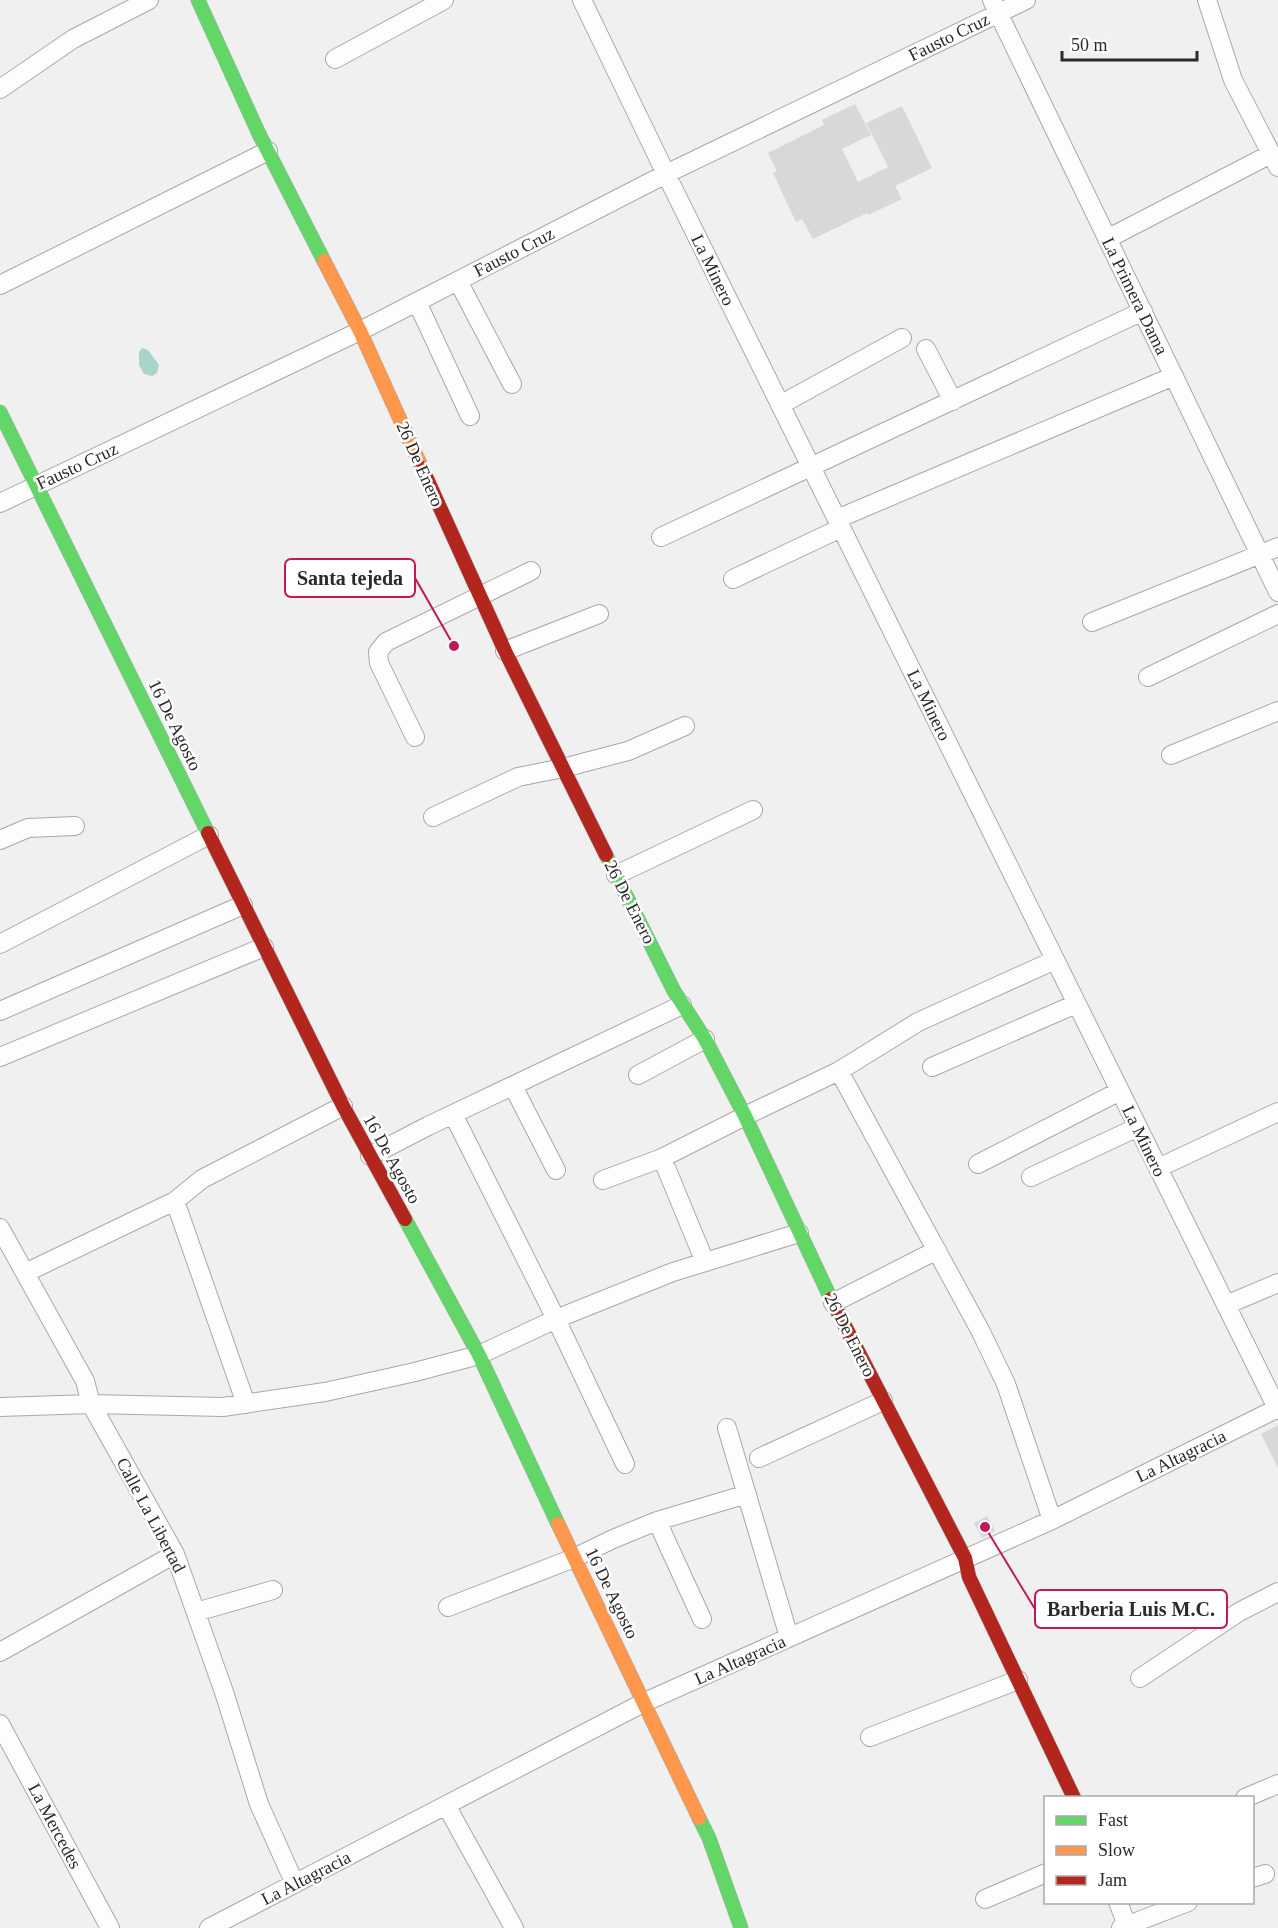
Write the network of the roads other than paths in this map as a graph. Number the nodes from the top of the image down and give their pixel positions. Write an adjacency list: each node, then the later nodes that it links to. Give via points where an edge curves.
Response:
1 (149, 0): 9 (street, via 73,39)
2 (198, 0): 10 (street, 26 De Enero)
3 (444, 0): 8 (street)
4 (582, 0): 12 (street, La Minero)
5 (1026, 0): 7 (street, Fausto Cruz)
6 (1207, 0): 11 (street, via 1233,80)
7 (995, 7): 12 (street, Fausto Cruz); 13 (street, La Primera Dama)
8 (335, 59)
9 (0, 89)
10 (268, 151): 15 (street); 18 (street, 26 De Enero)
11 (1274, 160): 13 (street)
12 (666, 174): 14 (street, Fausto Cruz); 24 (street, La Minero)
13 (1107, 239): 17 (street, La Primera Dama)
14 (458, 281): 16 (street, Fausto Cruz); 22 (street)
15 (0, 285)
16 (417, 302): 18 (street, Fausto Cruz); 26 (street)
17 (1143, 311): 21 (street, La Primera Dama); 23 (street)
18 (360, 331): 28 (street, Fausto Cruz); 37 (street, 26 De Enero)
19 (902, 338): 24 (street)
20 (926, 349): 23 (street)
21 (1174, 376): 30 (street); 33 (street, La Primera Dama)
22 (512, 384)
23 (953, 401): 27 (street)
24 (780, 405): 27 (street, La Minero)
25 (0, 412): 28 (street, 16 De Agosto)
26 (470, 416)
27 (811, 468): 30 (street, La Minero); 31 (street)
28 (36, 485): 29 (street, Fausto Cruz); 51 (street, 16 De Agosto)
29 (0, 503)
30 (839, 524): 35 (street); 57 (street, La Minero)
31 (661, 537)
32 (1278, 547): 33 (street)
33 (1260, 554): 36 (street, La Primera Dama); 40 (street)
34 (531, 571): 37 (street)
35 (732, 579)
36 (1278, 592)
37 (479, 596): 41 (street, 26 De Enero); 45 (street, via 386,642 378,652 379,663)
38 (599, 614): 41 (street)
39 (1278, 614): 42 (street)
40 (1092, 622)
41 (505, 651): 47 (street, 26 De Enero)
42 (1148, 677)
43 (1278, 711): 46 (street)
44 (685, 726): 47 (street, via 628,751)
45 (414, 737)
46 (1171, 754)
47 (563, 768): 49 (street, via 518,777); 53 (street, 26 De Enero)
48 (753, 810): 53 (street)
49 (432, 817)
50 (75, 826): 52 (street, via 28,828)
51 (209, 835): 54 (street, 16 De Agosto); 55 (street)
52 (0, 840)
53 (616, 875): 59 (street, 26 De Enero)
54 (243, 904): 56 (street, 16 De Agosto); 60 (street)
55 (0, 944)
56 (264, 947): 62 (street); 68 (street, 16 De Agosto)
57 (1055, 960): 58 (street, La Minero); 64 (street, via 918,1022)
58 (1076, 1004): 63 (street); 67 (street, La Minero)
59 (682, 1005): 61 (street, 26 De Enero); 66 (street)
60 (0, 1011)
61 (705, 1039): 65 (street); 71 (street, 26 De Enero)
62 (0, 1057)
63 (932, 1067)
64 (839, 1071): 71 (street); 83 (street)
65 (638, 1075)
66 (513, 1086): 70 (street); 77 (street)
67 (1119, 1091): 72 (street, La Minero); 75 (street)
68 (343, 1106): 73 (street, 16 De Agosto); 80 (street, via 202,1179)
69 (1278, 1112): 76 (street)
70 (453, 1114): 73 (street); 89 (street)
71 (745, 1116): 74 (street); 82 (street, 26 De Enero)
72 (1138, 1127): 76 (street, La Minero); 78 (street)
73 (370, 1156): 90 (street, 16 De Agosto)
74 (662, 1158): 79 (street); 84 (street)
75 (978, 1164)
76 (1158, 1168): 88 (street, La Minero)
77 (556, 1170)
78 (1031, 1177)
79 (603, 1180)
80 (175, 1201): 85 (street); 93 (street)
81 (0, 1228): 85 (street, Calle La Libertad)
82 (799, 1233): 84 (street); 87 (street, 26 De Enero)
83 (937, 1250): 87 (street); 100 (street, via 1006,1384)
84 (705, 1262): 89 (street)
85 (25, 1273): 92 (street, Calle La Libertad, via 85,1381)
86 (1278, 1283): 88 (street)
87 (833, 1303): 91 (street, 26 De Enero)
88 (1226, 1305): 95 (street, La Minero)
89 (556, 1319): 90 (street); 98 (street)
90 (479, 1355): 93 (street, via 325,1392); 103 (street, 16 De Agosto)
91 (883, 1401): 97 (street); 104 (street, 26 De Enero)
92 (91, 1404): 93 (street); 94 (street); 102 (street, Calle La Libertad)
93 (246, 1404)
94 (0, 1407)
95 (1278, 1408): 100 (street, La Altagracia)
96 (727, 1428): 99 (street)
97 (759, 1458)
98 (625, 1464)
99 (747, 1494): 101 (street); 110 (street)
100 (1052, 1520): 104 (street, La Altagracia)
101 (657, 1521): 103 (street); 109 (street)
102 (175, 1554): 108 (street, Calle La Libertad); 111 (street)
103 (574, 1558): 107 (street); 114 (street, 16 De Agosto)
104 (965, 1558): 110 (street, La Altagracia); 113 (street, 26 De Enero, via 969,1577)
105 (273, 1590): 108 (street)
106 (1278, 1592): 112 (street, via 1239,1612)
107 (448, 1607)
108 (196, 1612): 122 (street, Calle La Libertad, via 259,1804)
109 (702, 1619)
110 (789, 1637): 114 (street, La Altagracia)
111 (0, 1652)
112 (1140, 1678)
113 (1018, 1680): 116 (street); 118 (street, 26 De Enero)
114 (645, 1702): 120 (street, La Altagracia); 130 (street, 16 De Agosto, via 709,1838)
115 (0, 1724): 127 (street, La Mercedes)
116 (870, 1737)
117 (1278, 1784): 119 (street)
118 (1074, 1796)
119 (1248, 1796)
120 (446, 1805): 122 (street, La Altagracia); 129 (street)
121 (1044, 1875): 123 (street)
122 (295, 1884): 128 (street, La Altagracia)
123 (985, 1899)
124 (1119, 1904): 126 (street)
125 (1183, 1904): 126 (street)
126 (1125, 1927)
127 (110, 1928)
128 (209, 1928)
129 (514, 1928)
130 (741, 1928)

